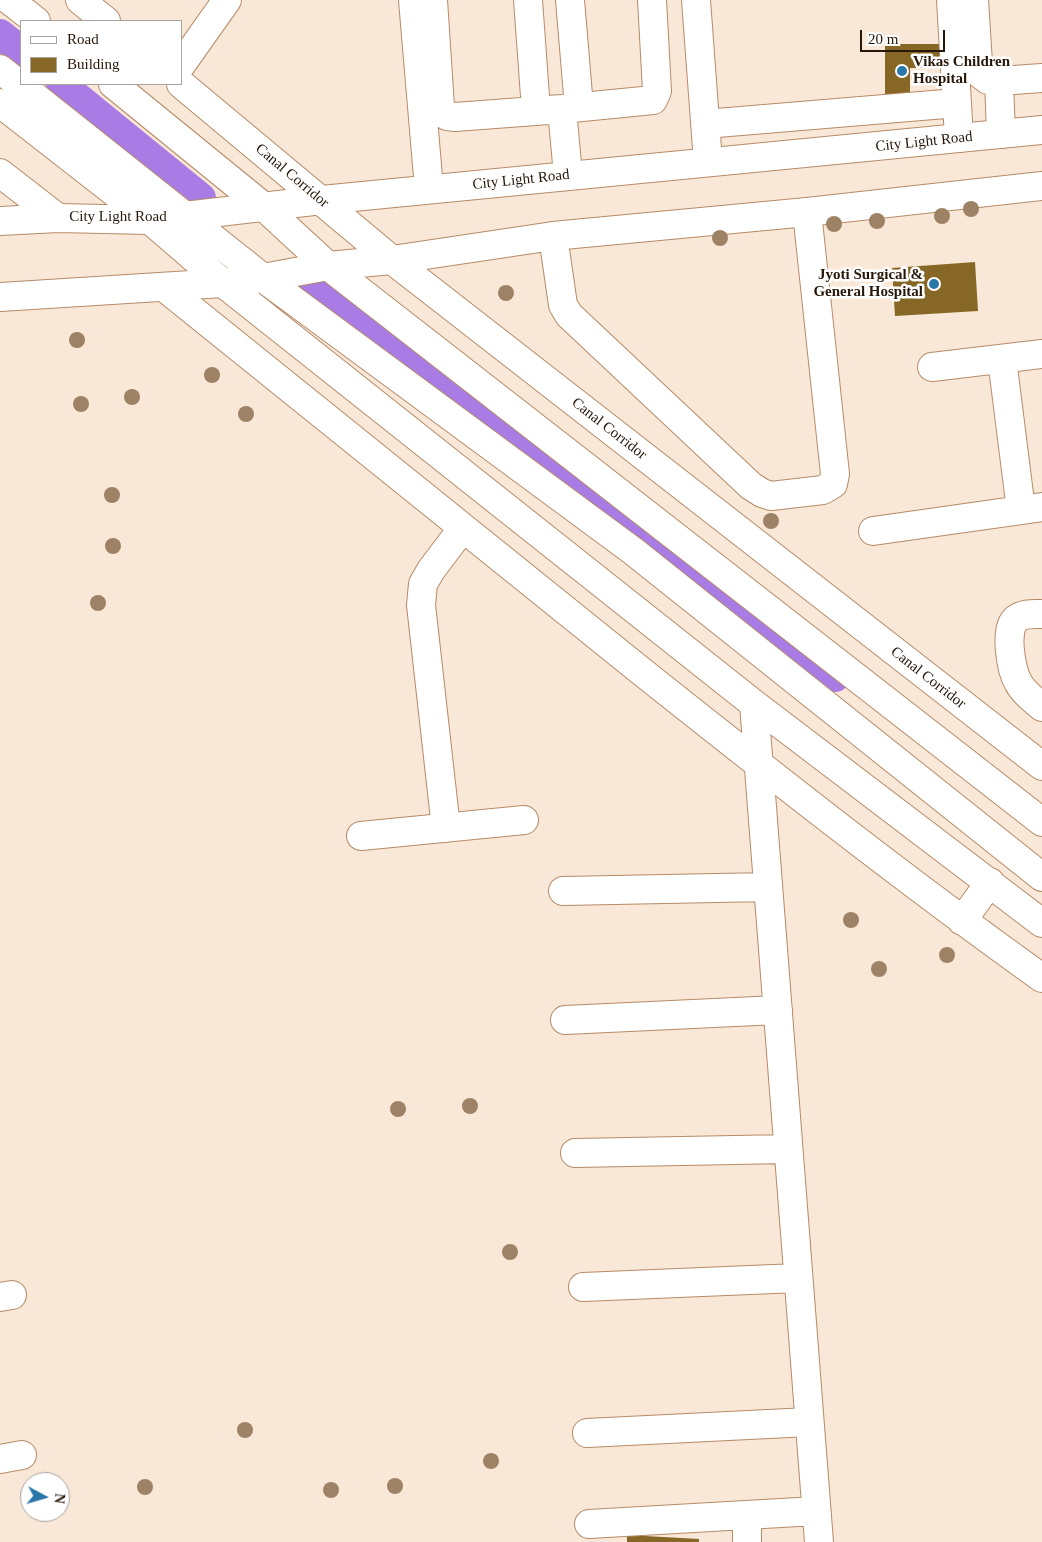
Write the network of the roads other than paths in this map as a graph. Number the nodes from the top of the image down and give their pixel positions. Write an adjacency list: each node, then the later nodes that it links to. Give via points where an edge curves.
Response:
1 (9, 0): 12 (street)
2 (80, 0): 13 (street)
3 (227, 0): 14 (street)
4 (413, 0): 33 (street)
5 (433, 0): 24 (street, via 443,113 455,116)
6 (528, 0): 24 (street)
7 (570, 0): 24 (street)
8 (652, 0): 24 (street, via 657,91 653,100)
9 (696, 0): 25 (street)
10 (951, 0): 23 (street)
11 (974, 0): 17 (street, via 980,74)
12 (35, 20)
13 (105, 20)
14 (182, 63)
15 (0, 69): 19 (street)
16 (1042, 78): 17 (street)
17 (999, 82): 27 (street)
18 (20, 85): 37 (street)
19 (20, 85)
20 (114, 85): 35 (street)
21 (182, 85): 34 (street, Canal Corridor)
22 (0, 103): 39 (street)
23 (957, 103): 25 (street); 28 (street)
24 (559, 109): 31 (street)
25 (704, 124): 29 (street)
26 (1042, 130): 27 (street, City Light Road)
27 (1001, 134): 28 (street, City Light Road)
28 (959, 138): 29 (street, City Light Road)
29 (708, 162): 31 (street, City Light Road)
30 (0, 173): 38 (street)
31 (568, 175): 33 (street, City Light Road)
32 (1042, 186): 36 (street)
33 (430, 189): 34 (street, City Light Road)
34 (322, 200): 35 (street, City Light Road); 42 (street, Canal Corridor)
35 (264, 207): 37 (street, City Light Road); 43 (street)
36 (807, 212): 41 (street); 41 (street, via 835,474 833,484 823,490 771,496 751,486 569,315 564,304)
37 (186, 216): 39 (street, City Light Road); 44 (street)
38 (58, 218): 39 (street, City Light Road); 40 (street, City Light Road)
39 (150, 220): 45 (street)
40 (0, 221)
41 (553, 236): 42 (street)
42 (392, 260): 43 (street); 57 (street, Canal Corridor)
43 (328, 266): 44 (street); 60 (street)
44 (263, 278): 45 (street); 63 (street, via 633,552)
45 (223, 283): 46 (street); 55 (street)
46 (164, 287): 47 (street); 52 (street)
47 (0, 297)
48 (1042, 354): 49 (street)
49 (1002, 359): 50 (street); 51 (street)
50 (932, 367)
51 (1031, 509): 53 (street)
52 (462, 530): 58 (street); 61 (street, via 423,584 421,605)
53 (873, 531)
54 (1042, 614): 56 (street, via 1022,615 1014,620 1009,632 1012,669 1018,683)
55 (754, 704): 58 (street); 64 (street)
56 (1042, 708)
57 (1038, 760)
58 (759, 765): 65 (street); 67 (street)
59 (524, 820): 61 (street)
60 (1042, 822)
61 (446, 828): 62 (street)
62 (360, 836)
63 (1042, 877)
64 (990, 882): 67 (street); 68 (street)
65 (768, 887): 66 (street); 70 (street)
66 (563, 891)
67 (962, 921): 69 (street)
68 (1042, 922)
69 (1042, 978)
70 (778, 1010): 71 (street); 72 (street)
71 (565, 1020)
72 (788, 1149): 73 (street); 74 (street)
73 (575, 1153)
74 (798, 1278): 75 (street); 76 (street)
75 (583, 1287)
76 (809, 1422): 77 (street); 78 (street)
77 (587, 1433)
78 (816, 1511): 80 (street); 81 (street)
79 (589, 1524): 80 (street)
80 (747, 1529)
81 (819, 1542)

